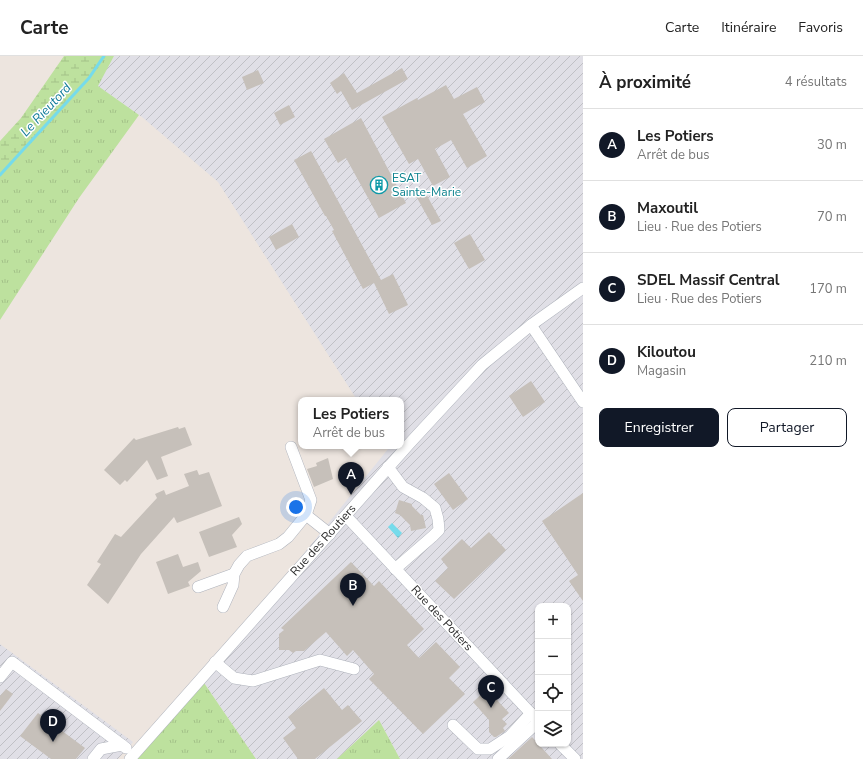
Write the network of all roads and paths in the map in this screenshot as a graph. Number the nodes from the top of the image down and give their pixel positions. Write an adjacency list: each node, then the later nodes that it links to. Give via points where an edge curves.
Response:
1 (583, 288): 2 (street, Rue des Routiers)
2 (531, 325): 3 (street); 5 (street, Rue des Routiers, via 482,365)
3 (583, 402)
4 (291, 447): 6 (street, via 311,500)
5 (388, 467): 7 (street, Rue des Routiers); 9 (street, via 403,487 435,508 439,530)
6 (306, 514): 8 (street); 10 (street, via 288,537 279,544 247,556)
7 (346, 516): 8 (street, Rue des Routiers); 9 (street, Rue des Potiers)
8 (330, 534): 13 (street, Rue des Routiers)
9 (395, 568): 16 (street, Rue des Potiers)
10 (234, 574): 11 (street); 12 (street, via 233,585)
11 (198, 587)
12 (223, 607)
13 (215, 662): 14 (street, via 234,678 253,681 320,660); 22 (street, Rue des Routiers)
14 (354, 669)
15 (0, 677): 20 (street, via 12,662)
16 (535, 718)
17 (535, 720): 19 (street, via 490,749 478,750)
18 (535, 720): 24 (street)
19 (453, 724)
20 (122, 745): 22 (street); 23 (street, via 101,749)
21 (563, 747): 25 (street)
22 (132, 757)
23 (93, 759)
24 (498, 759)
25 (575, 759)

